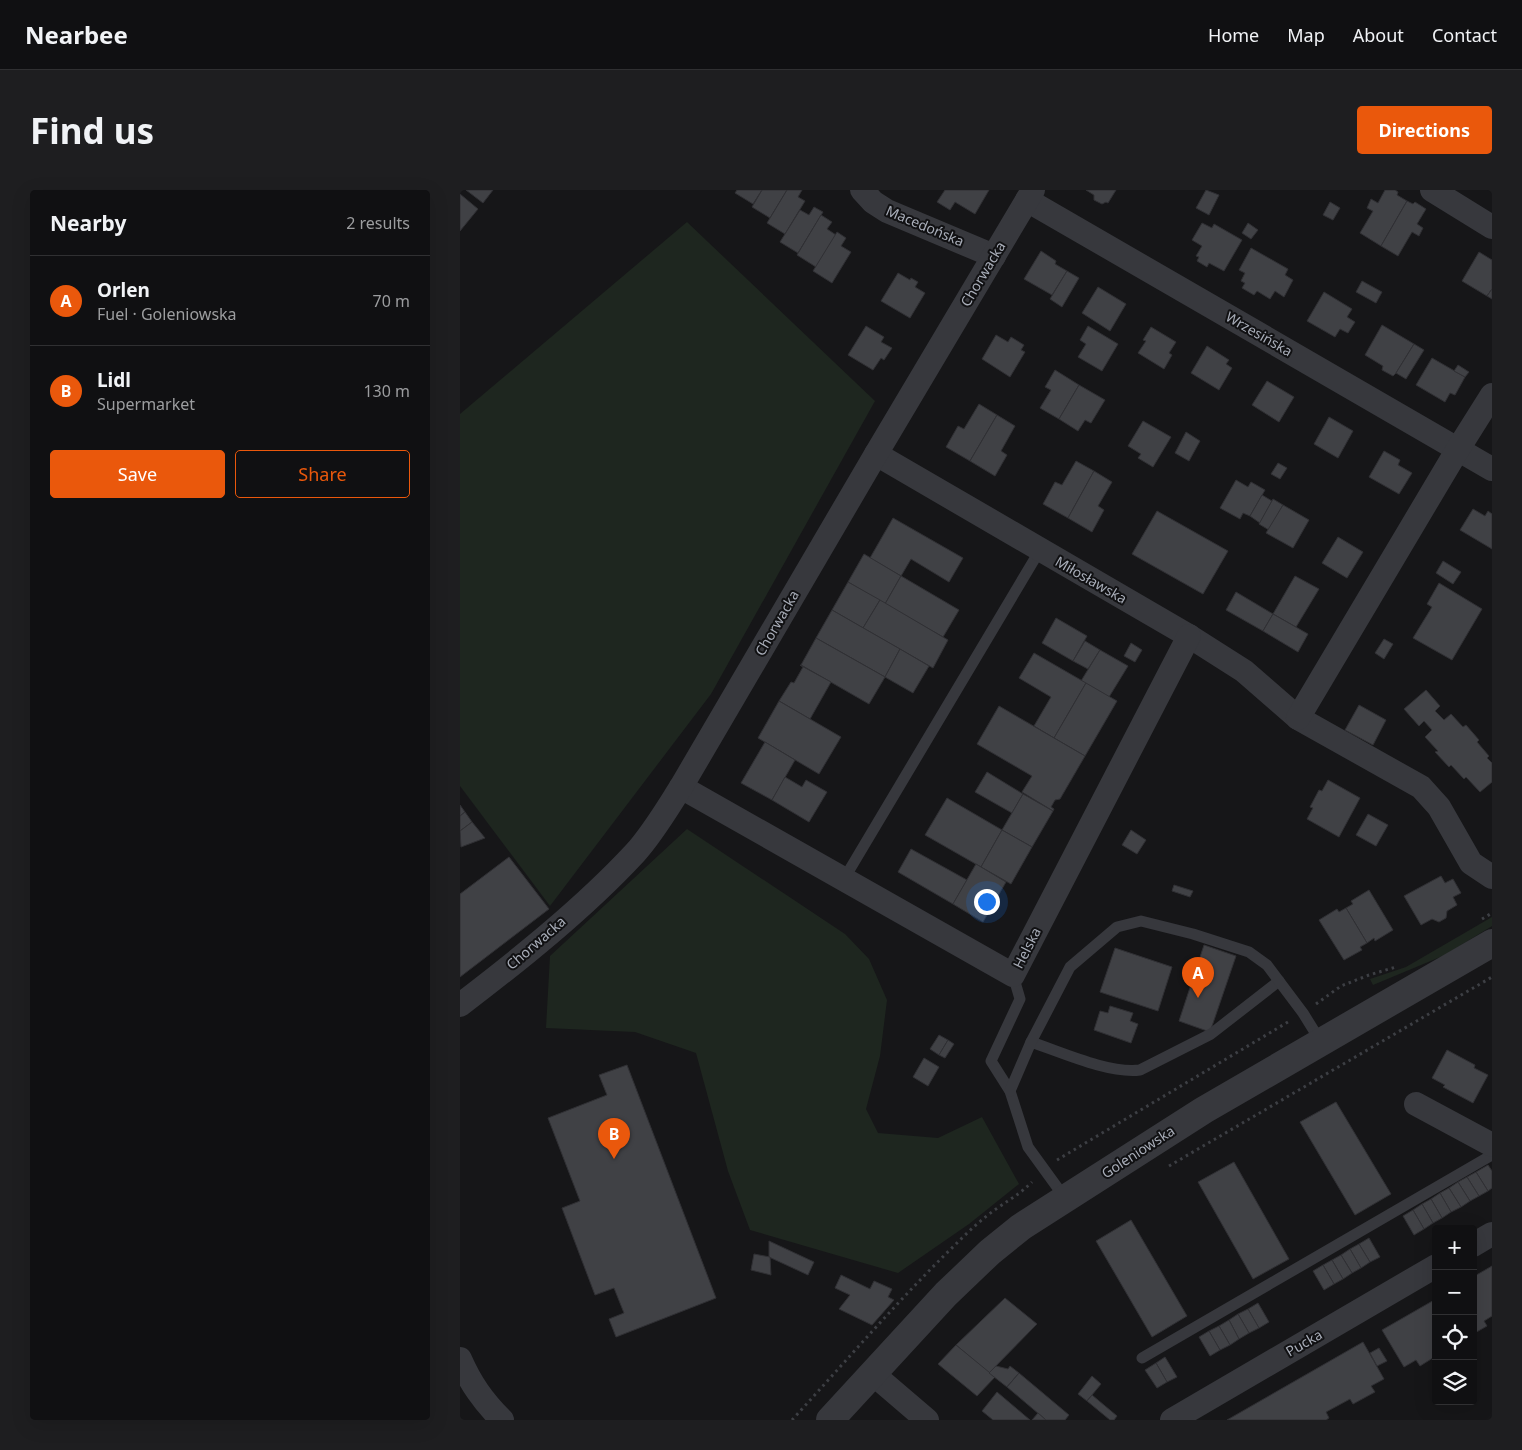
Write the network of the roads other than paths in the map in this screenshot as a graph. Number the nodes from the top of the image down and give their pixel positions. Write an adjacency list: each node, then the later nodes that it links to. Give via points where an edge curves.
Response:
1 (862, 190): 5 (street, Macedońska, via 872,202 887,211)
2 (1432, 190): 4 (street)
3 (1030, 195): 5 (street, Chorwacka); 7 (street, Wrzesińska)
4 (1492, 227)
5 (994, 256): 8 (street, Chorwacka)
6 (1492, 395): 7 (street)
7 (1458, 449): 9 (street, Wrzesińska); 12 (street)
8 (876, 454): 10 (street, Miłosławska); 13 (street, Chorwacka)
9 (1492, 468)
10 (1040, 550): 11 (street, Miłosławska); 15 (lane)
11 (1189, 636): 12 (street, Miłosławska, via 1244,671); 17 (street, Helska)
12 (1298, 718): 14 (street, Miłosławska, via 1421,787 1439,807 1471,864)
13 (681, 787): 15 (street, Helska); 19 (street, Chorwacka, via 636,852 517,961)
14 (1492, 876)
15 (844, 879): 17 (street, Helska)
16 (1492, 943): 21 (street, Goleniowska)
17 (1013, 975): 22 (lane, via 1020,999 991,1061)
18 (1279, 981): 20 (lane, via 1211,1034 1140,1070 1113,1070); 20 (lane, via 1249,952 1142,921 1117,927 1070,967); 21 (lane)
19 (460, 1005)
20 (1031, 1042): 22 (lane)
21 (1321, 1042): 26 (street, Goleniowska, via 1204,1110)
22 (1010, 1091): 26 (lane, via 1028,1147)
23 (1416, 1104): 24 (street)
24 (1492, 1146)
25 (1492, 1154): 30 (lane)
26 (1065, 1198): 32 (street, Goleniowska, via 990,1252)
27 (1492, 1234): 28 (street)
28 (1477, 1243)
29 (1432, 1268): 36 (street, Pucka)
30 (1142, 1358)
31 (463, 1373): 33 (street)
32 (872, 1373): 34 (street, Goleniowska); 35 (street)
33 (502, 1420)
34 (830, 1420)
35 (927, 1420)
36 (1172, 1420)

